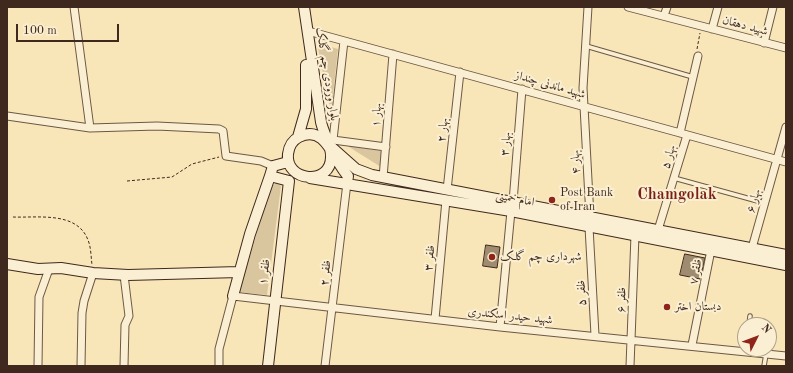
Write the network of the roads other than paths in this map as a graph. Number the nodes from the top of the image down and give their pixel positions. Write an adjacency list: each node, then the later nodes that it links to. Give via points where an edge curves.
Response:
1 (74, 7): 26 (street)
2 (300, 7): 22 (street, بلوار ورودی چم گلک, via 306,62)
3 (304, 7): 11 (street, بلوار ورودی چم گلک)
4 (588, 7): 14 (street, بهار ۴)
5 (628, 7): 9 (street, شهید دهقان)
6 (667, 7): 9 (street)
7 (718, 7): 10 (street)
8 (773, 7): 13 (street)
9 (664, 16): 10 (street, شهید دهقان)
10 (712, 29): 13 (street, شهید دهقان)
11 (308, 31): 12 (street, شهید ماندنی چنداز); 21 (street, بلوار ورودی چم گلک)
12 (344, 41): 16 (street, شهید ماندنی چنداز); 30 (street, via 333,140)
13 (764, 43): 15 (street, شهید دهقان)
14 (585, 46): 19 (lane); 23 (street, بهار ۴)
15 (786, 48)
16 (393, 54): 18 (street, شهید ماندنی چنداز); 30 (street, بهار ۱)
17 (698, 56): 19 (street, بهار ۵)
18 (460, 72): 20 (street, شهید ماندنی چنداز); 42 (street, بهار ۲)
19 (693, 77): 27 (street, بهار ۵)
20 (522, 89): 23 (street, شهید ماندنی چنداز); 44 (street, بهار ۳)
21 (318, 104): 22 (street, via 314,111); 29 (street, بلوار ورودی چم گلک)
22 (306, 105): 28 (street, بلوار ورودی چم گلک)
23 (583, 106): 27 (street, شهید ماندنی چنداز); 45 (street, بهار ۴)
24 (7, 116): 26 (street)
25 (786, 127): 31 (street, بهار ۶)
26 (90, 128): 34 (street, via 157,126 219,129 223,131 226,156 261,161)
27 (684, 134): 31 (street, شهید ماندنی چنداز); 39 (street, بهار ۵)
28 (298, 137): 29 (street, via 304,134 318,136); 32 (street, via 289,148)
29 (329, 145): 37 (street, via 330,164 322,174); 38 (street, امام خمینی, via 356,169); 41 (street, via 348,176)
30 (386, 147): 38 (street, بهار ۱)
31 (777, 160): 33 (street, شهید ماندنی چنداز); 43 (street, بهار ۶)
32 (288, 162): 34 (street); 35 (street)
33 (786, 162)
34 (273, 166): 36 (street)
35 (296, 173): 37 (street); 40 (street)
36 (270, 176): 40 (street); 55 (street)
37 (310, 178): 41 (street, امام خمینی)
38 (383, 178): 42 (street, امام خمینی)
39 (674, 178): 43 (lane); 46 (street, بهار ۵)
40 (289, 181): 59 (street, ظفر ۱)
41 (347, 183): 42 (street, امام خمینی); 60 (street, ظفر ۲)
42 (447, 195): 44 (street, امام خمینی); 61 (street, ظفر ۳)
43 (765, 203): 49 (street, بهار ۶)
44 (512, 207): 45 (street, امام خمینی); 62 (street, بهار ۳)
45 (590, 222): 46 (street, امام خمینی); 47 (street, امام خمینی); 63 (street, ظفر ۵)
46 (658, 230): 48 (street, امام خمینی)
47 (635, 236): 48 (street, امام خمینی); 64 (street, ظفر ۶)
48 (672, 238): 49 (street, امام خمینی); 50 (street, امام خمینی)
49 (752, 248): 51 (street, امام خمینی)
50 (712, 250): 53 (street, امام خمینی); 65 (street, ظفر ۷)
51 (786, 255)
52 (7, 264): 54 (street)
53 (786, 265)
54 (49, 269): 56 (street, via 61,268); 67 (street, via 40,297)
55 (239, 272): 57 (street); 58 (street)
56 (93, 273): 57 (street); 68 (street, via 82,313)
57 (124, 275): 69 (street, via 129,316 125,324)
58 (233, 296): 59 (street, شهید حیدر اسکندری); 70 (street, via 219,349)
59 (274, 300): 60 (street, شهید حیدر اسکندری); 71 (street, ظفر ۱)
60 (333, 307): 61 (street, شهید حیدر اسکندری); 72 (street, ظفر ۲)
61 (435, 319): 62 (street, شهید حیدر اسکندری)
62 (500, 327): 63 (street, شهید حیدر اسکندری)
63 (595, 335): 64 (street, شهید حیدر اسکندری)
64 (631, 339): 65 (street, شهید حیدر اسکندری); 73 (street, ظفر ۶)
65 (692, 345): 66 (street, شهید حیدر اسکندری)
66 (737, 349)
67 (38, 366)
68 (81, 366)
69 (124, 366)
70 (218, 366)
71 (268, 366)
72 (328, 366)
73 (630, 366)

